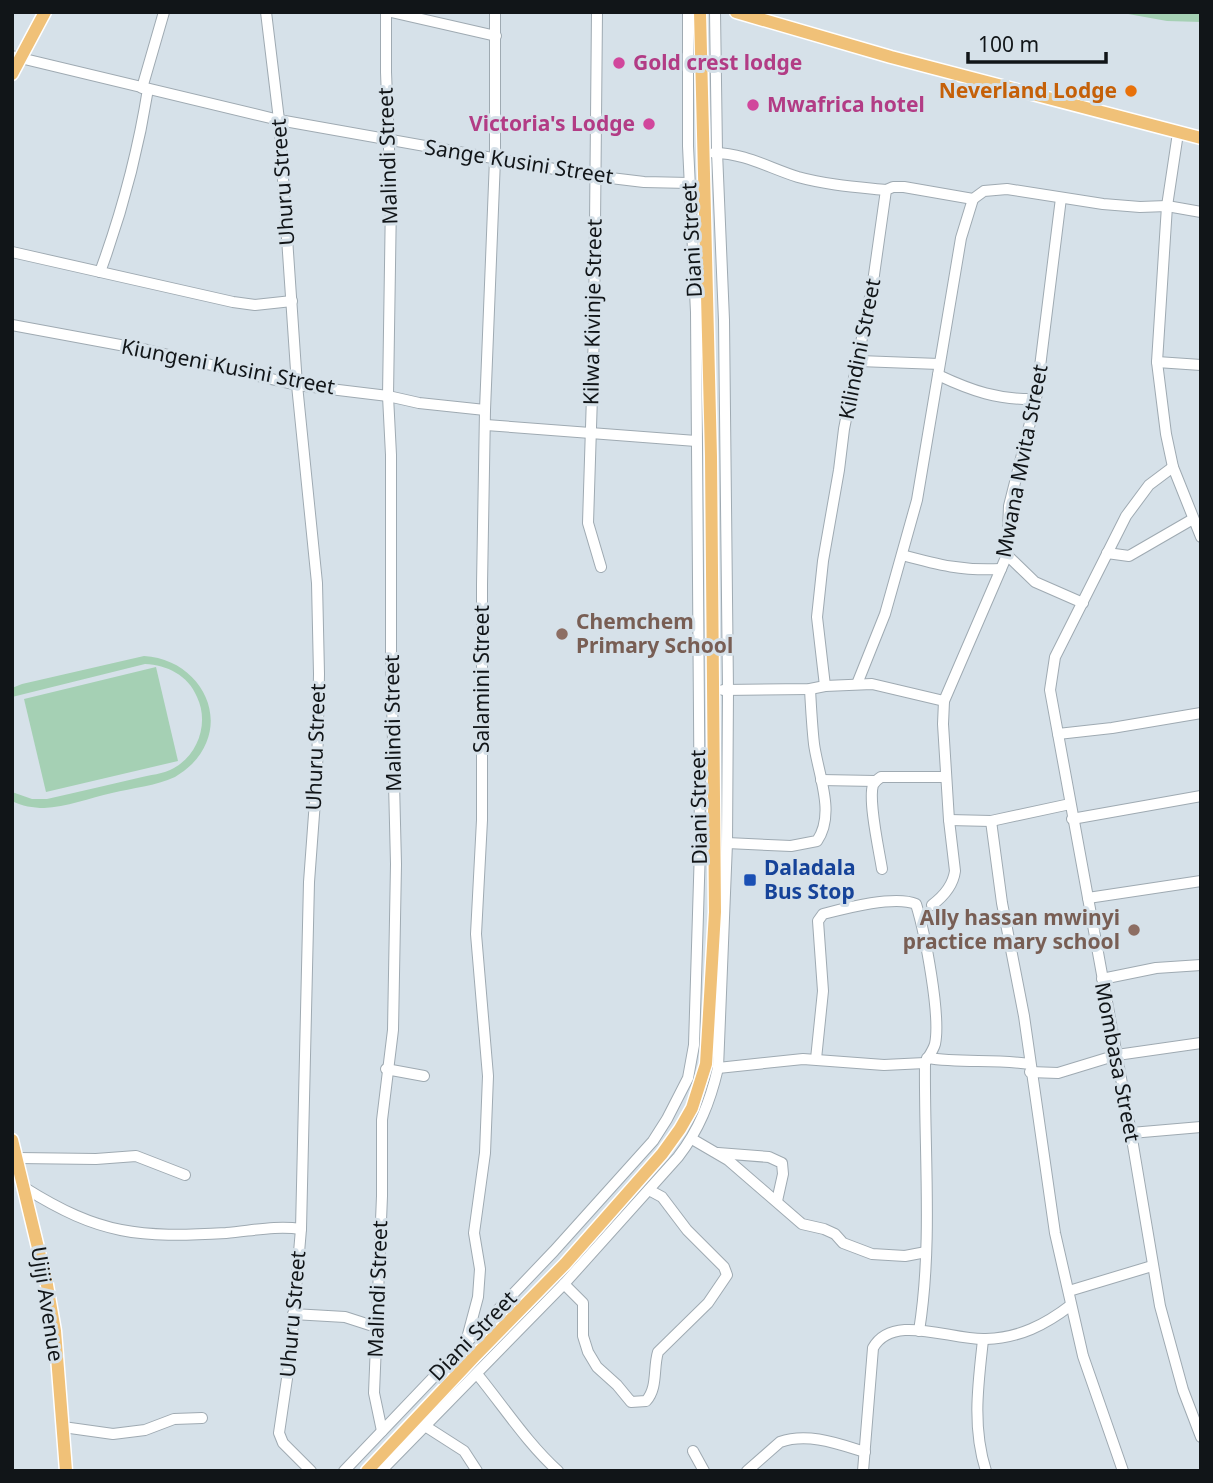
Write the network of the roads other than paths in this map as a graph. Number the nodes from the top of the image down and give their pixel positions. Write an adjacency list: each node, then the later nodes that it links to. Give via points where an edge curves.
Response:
1 (45, 12): 12 (main road)
2 (164, 12): 14 (street)
3 (266, 12): 15 (street, Uhuru Street)
4 (388, 12): 11 (street); 18 (street, Malindi Street)
5 (495, 12): 11 (street, Salamini Street)
6 (597, 12): 22 (street, Kilwa Kivinje Street)
7 (688, 12): 23 (street, Diani Street)
8 (700, 12): 20 (main road)
9 (715, 12): 19 (street)
10 (736, 12): 16 (main road)
11 (496, 36): 21 (street, Salamini Street)
12 (17, 57): 13 (main road); 14 (street, Sange Kusini Street)
13 (12, 74)
14 (145, 88): 15 (street, Sange Kusini Street); 30 (street, via 141,133)
15 (279, 120): 18 (street, Sange Kusini Street); 31 (street, Uhuru Street)
16 (1178, 133): 17 (main road); 27 (street)
17 (1201, 138)
18 (388, 140): 21 (street, Sange Kusini Street); 39 (street, Malindi Street)
19 (717, 152): 20 (street); 24 (street, via 746,157 798,177); 58 (street, via 724,320)
20 (703, 153): 57 (main road)
21 (495, 159): 22 (street, Sange Kusini Street); 41 (street, Salamini Street)
22 (594, 176): 23 (street, Sange Kusini Street); 43 (street, Kilwa Kivinje Street)
23 (689, 183): 44 (street, Diani Street)
24 (886, 190): 26 (street, via 904,187); 33 (street, Kilindini Street)
25 (1061, 198): 26 (street, via 993,189); 27 (street, via 1140,208); 40 (street, Mwana Mvita Street)
26 (973, 199): 35 (street, via 961,238)
27 (1167, 206): 28 (street); 34 (street)
28 (1201, 212)
29 (12, 252): 30 (street)
30 (100, 272): 31 (street, via 255,306)
31 (292, 301): 38 (street, Uhuru Street)
32 (12, 325): 38 (street, Kiungeni Kusini Street)
33 (859, 361): 35 (street); 55 (street, Kilindini Street, via 819,591 818,639)
34 (1157, 362): 36 (street); 45 (street)
35 (939, 364): 37 (street)
36 (1201, 365)
37 (938, 375): 40 (street, via 1004,399); 49 (street, via 917,500)
38 (297, 385): 39 (street, Kiungeni Kusini Street); 94 (street, Uhuru Street, via 317,583 319,674)
39 (388, 396): 41 (street, Kiungeni Kusini Street); 83 (street, Malindi Street, via 396,864 393,1030)
40 (1036, 399): 50 (street, Mwana Mvita Street, via 1009,506)
41 (485, 410): 42 (street, Salamini Street)
42 (486, 425): 43 (street); 104 (street, Salamini Street, via 482,820 476,934 488,1076 485,1153 474,1233 479,1290)
43 (591, 434): 44 (street); 51 (street, Kilwa Kivinje Street, via 588,523)
44 (696, 441): 104 (street, Diani Street, via 700,848 694,1045 688,1079 653,1141)
45 (1173, 467): 46 (street); 48 (street, Mombasa Street, via 1138,498)
46 (1194, 519): 47 (street); 48 (street, via 1129,556)
47 (1201, 537)
48 (1107, 553): 53 (street, Mombasa Street)
49 (902, 555): 52 (street, via 955,569); 54 (street)
50 (1007, 555): 52 (street, Mwana Mvita Street); 53 (street, via 1036,582)
51 (601, 567)
52 (1001, 569): 59 (street, Mwana Mvita Street)
53 (1083, 603): 61 (street, Mombasa Street, via 1055,657 1051,690)
54 (857, 684): 55 (street); 59 (street)
55 (825, 686): 56 (street)
56 (810, 689): 58 (street); 63 (street)
57 (714, 690): 58 (street); 81 (main road)
58 (728, 690): 70 (street)
59 (944, 701): 62 (street, Mwana Mvita Street)
60 (1201, 713): 61 (street)
61 (1058, 734): 66 (street, Mombasa Street)
62 (946, 777): 64 (street, via 881,777); 68 (street, Mwana Mvita Street)
63 (821, 780): 64 (street); 70 (street, via 826,817 817,841 791,846)
64 (875, 781): 71 (street, via 874,817)
65 (1201, 796): 67 (street)
66 (1070, 804): 67 (street, Mombasa Street); 69 (street)
67 (1072, 819): 73 (street, Mombasa Street)
68 (949, 820): 69 (street); 74 (street, Mwana Mvita Street, via 954,879)
69 (992, 821): 82 (street)
70 (727, 843): 81 (street)
71 (882, 869)
72 (1201, 881): 73 (street)
73 (1088, 898): 76 (street, Mombasa Street)
74 (932, 905)
75 (1201, 965): 76 (street)
76 (1102, 979): 78 (street, Mombasa Street)
77 (1201, 1043): 78 (street)
78 (1117, 1055): 82 (street, via 1059,1073); 86 (street, Mombasa Street)
79 (816, 1059): 80 (street, via 884,1065); 80 (street, via 823,991 818,921 832,912 911,901 920,918 936,1034); 81 (street)
80 (926, 1061): 82 (street, via 1006,1061); 95 (street)
81 (714, 1065): 87 (street, via 710,1100); 116 (main road, via 681,1129 662,1154 565,1264)
82 (1030, 1068): 98 (street, via 1055,1233)
83 (386, 1069): 84 (street); 101 (street, Malindi Street)
84 (424, 1076)
85 (1201, 1127): 86 (street)
86 (1131, 1133): 96 (street, Mombasa Street)
87 (692, 1139): 89 (street); 92 (street)
88 (14, 1150): 90 (street, via 96,1159 136,1156); 91 (main road, Ujiji Avenue)
89 (718, 1153): 93 (street); 93 (street, via 769,1157 782,1163)
90 (185, 1175)
91 (25, 1188): 94 (street, via 67,1213 138,1235); 108 (main road, Ujiji Avenue, via 55,1331)
92 (649, 1190): 97 (street); 97 (street, via 666,1200 727,1275 708,1303 658,1352 653,1388 646,1401 631,1402 597,1367 585,1344 583,1303)
93 (776, 1201): 95 (street, via 802,1224 824,1229 843,1243 872,1254)
94 (301, 1228): 100 (street, Uhuru Street)
95 (926, 1252): 102 (street)
96 (1152, 1266): 98 (street); 110 (street, Mombasa Street, via 1183,1390)
97 (564, 1284): 105 (street)
98 (1069, 1291): 99 (street)
99 (1071, 1305): 103 (street, via 1030,1331); 124 (street, via 1083,1356)
100 (293, 1314): 101 (street, via 345,1317); 114 (street, Uhuru Street, via 279,1433)
101 (376, 1327): 109 (street, Malindi Street, via 374,1393)
102 (919, 1331): 103 (street); 112 (street, via 886,1333 873,1348)
103 (983, 1340): 123 (street, via 977,1430)
104 (466, 1342): 109 (street, Diani Street)
105 (477, 1374): 107 (street); 119 (street, via 523,1435)
106 (202, 1418): 108 (street, via 174,1419 145,1430 113,1434)
107 (425, 1426): 117 (street); 118 (street, via 464,1451)
108 (63, 1427): 113 (main road, Ujiji Avenue)
109 (382, 1432): 115 (street, Diani Street)
110 (1201, 1437)
111 (693, 1451): 120 (street)
112 (865, 1452): 121 (street, via 825,1441 787,1440); 122 (street)
113 (66, 1471)
114 (311, 1471)
115 (344, 1471)
116 (367, 1471)
117 (381, 1471)
118 (477, 1471)
119 (558, 1471)
120 (704, 1471)
121 (747, 1471)
122 (863, 1471)
123 (986, 1471)
124 (1123, 1471)

